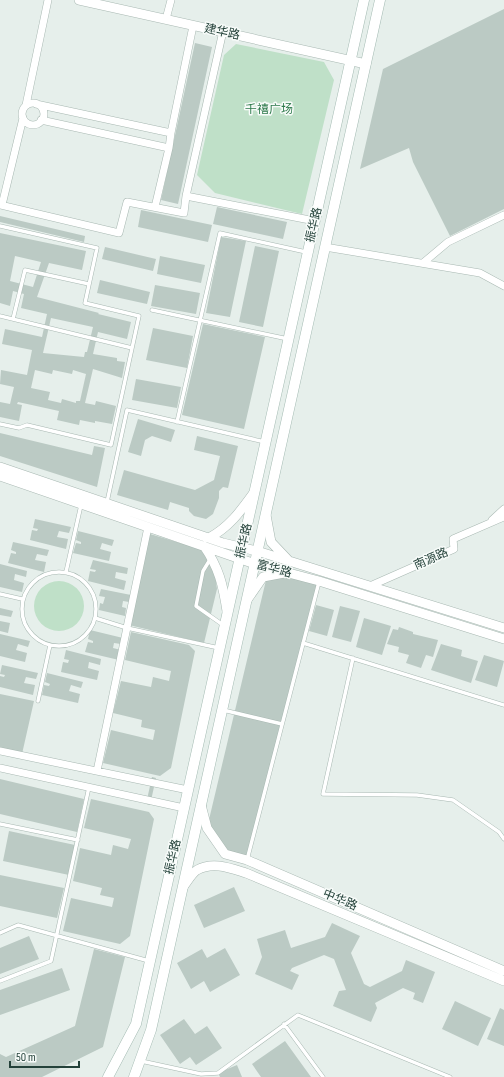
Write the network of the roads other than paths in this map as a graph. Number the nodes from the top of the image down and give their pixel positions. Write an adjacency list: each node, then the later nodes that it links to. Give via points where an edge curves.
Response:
1 (48, 0): 12 (street)
2 (79, 0): 6 (street, 建华路)
3 (171, 0): 6 (street)
4 (364, 0): 9 (main road, 振华路)
5 (380, 0): 10 (main road, 振华路)
6 (166, 19): 7 (street, 建华路)
7 (193, 26): 8 (street, 建华路); 15 (street)
8 (223, 31): 9 (street, 建华路); 17 (street)
9 (351, 61): 10 (street, 建华路); 21 (main road, 振华路)
10 (366, 64): 23 (main road, 振华路)
11 (36, 104): 12 (street); 14 (street, via 43,111); 15 (street)
12 (26, 105): 13 (street, via 22,111)
13 (23, 118): 14 (street, via 32,124); 18 (street)
14 (41, 120): 16 (street)
15 (171, 133): 16 (street)
16 (169, 148): 19 (street)
17 (186, 196): 19 (street, via 184,213); 21 (street)
18 (1, 205): 19 (street, via 119,233 127,202)
19 (155, 207)
20 (504, 215): 25 (street, via 448,242)
21 (315, 221): 24 (main road, 振华路)
22 (0, 226): 26 (lane, via 97,248)
23 (325, 248): 25 (street); 43 (main road, 振华路)
24 (308, 253): 31 (lane, via 220,233); 32 (main road, 振华路)
25 (423, 264): 27 (street, via 480,273)
26 (89, 284): 30 (lane, via 25,270); 33 (lane, via 85,303 139,316)
27 (504, 286)
28 (152, 310): 31 (lane)
29 (0, 316): 30 (lane)
30 (13, 319): 33 (lane)
31 (200, 320): 32 (lane); 34 (lane)
32 (289, 339): 36 (main road, 振华路)
33 (132, 348): 35 (lane, via 111,446 27,425 19,428)
34 (177, 422): 36 (lane); 40 (lane, via 127,410)
35 (0, 424)
36 (266, 442): 39 (main road, 振华路)
37 (0, 467): 40 (street, 富华路)
38 (0, 476): 41 (street, 富华路)
39 (255, 491): 47 (street, via 225,529); 50 (main road, 振华路)
40 (106, 503): 47 (street, 富华路)
41 (81, 504): 46 (street, 富华路); 54 (lane)
42 (504, 509): 45 (street)
43 (266, 515): 49 (main road, 振华路); 52 (street, via 271,542)
44 (504, 517): 45 (street, 南源路)
45 (487, 524): 57 (street, 南源路, via 453,539 454,549)
46 (148, 527): 48 (street, 富华路); 64 (street)
47 (209, 538): 50 (street, 富华路)
48 (204, 546): 50 (street, 富华路); 51 (street)
49 (257, 551): 50 (street, 富华路); 52 (street, 富华路); 53 (main road, 振华路)
50 (241, 553): 53 (street, 富华路); 61 (main road, 振华路)
51 (211, 557): 61 (street, via 222,583); 63 (lane, via 203,571 196,606)
52 (290, 562): 57 (street, 富华路)
53 (255, 564): 55 (street, 富华路); 60 (main road, 振华路)
54 (66, 572): 59 (lane, via 54,571 34,580); 62 (lane, via 77,576 90,589 96,606)
55 (288, 573): 56 (street, 富华路); 60 (street, via 264,577)
56 (319, 581): 66 (street, 富华路); 67 (lane)
57 (370, 586): 65 (street, 富华路)
58 (0, 594): 59 (lane)
59 (22, 599): 68 (lane, via 21,611 30,633 39,641)
60 (246, 601): 73 (main road, 振华路)
61 (228, 613): 63 (main road, 振华路)
62 (95, 618): 64 (lane); 68 (lane, via 90,629 78,640 61,646)
63 (225, 626): 69 (main road, 振华路)
64 (127, 628): 69 (lane); 77 (street)
65 (504, 628)
66 (504, 639)
67 (303, 643): 70 (lane); 74 (lane)
68 (50, 645): 71 (lane)
69 (220, 648): 79 (main road, 振华路)
70 (353, 658): 72 (lane); 83 (lane, via 323,794 417,795 453,800 499,832)
71 (38, 701)
72 (504, 705)
73 (222, 710): 74 (lane); 80 (main road, 振华路)
74 (282, 724): 85 (lane)
75 (0, 751): 77 (street)
76 (0, 768): 78 (street)
77 (97, 771): 79 (street)
78 (90, 788): 81 (street); 84 (lane)
79 (188, 790): 81 (main road, 振华路)
80 (201, 805): 85 (street, 中华路, via 207,828 225,854); 86 (main road, 振华路)
81 (184, 808): 89 (main road, 振华路)
82 (0, 824): 84 (lane)
83 (504, 839)
84 (78, 840): 88 (lane)
85 (247, 860): 90 (street, 中华路)
86 (183, 887): 91 (street, 中华路, via 196,870 216,865 224,866); 94 (main road, 振华路, via 151,1030)
87 (0, 933): 88 (lane, via 18,925)
88 (57, 935): 89 (lane); 92 (lane, via 51,961)
89 (150, 961): 96 (main road, 振华路, via 136,1024)
90 (504, 971)
91 (504, 980)
92 (0, 981)
93 (284, 1024): 95 (lane); 98 (lane); 99 (lane, via 298,1015)
94 (140, 1061): 95 (lane); 97 (main road, 振华路)
95 (214, 1075)
96 (108, 1077)
97 (134, 1077)
98 (323, 1077)
99 (450, 1077)

